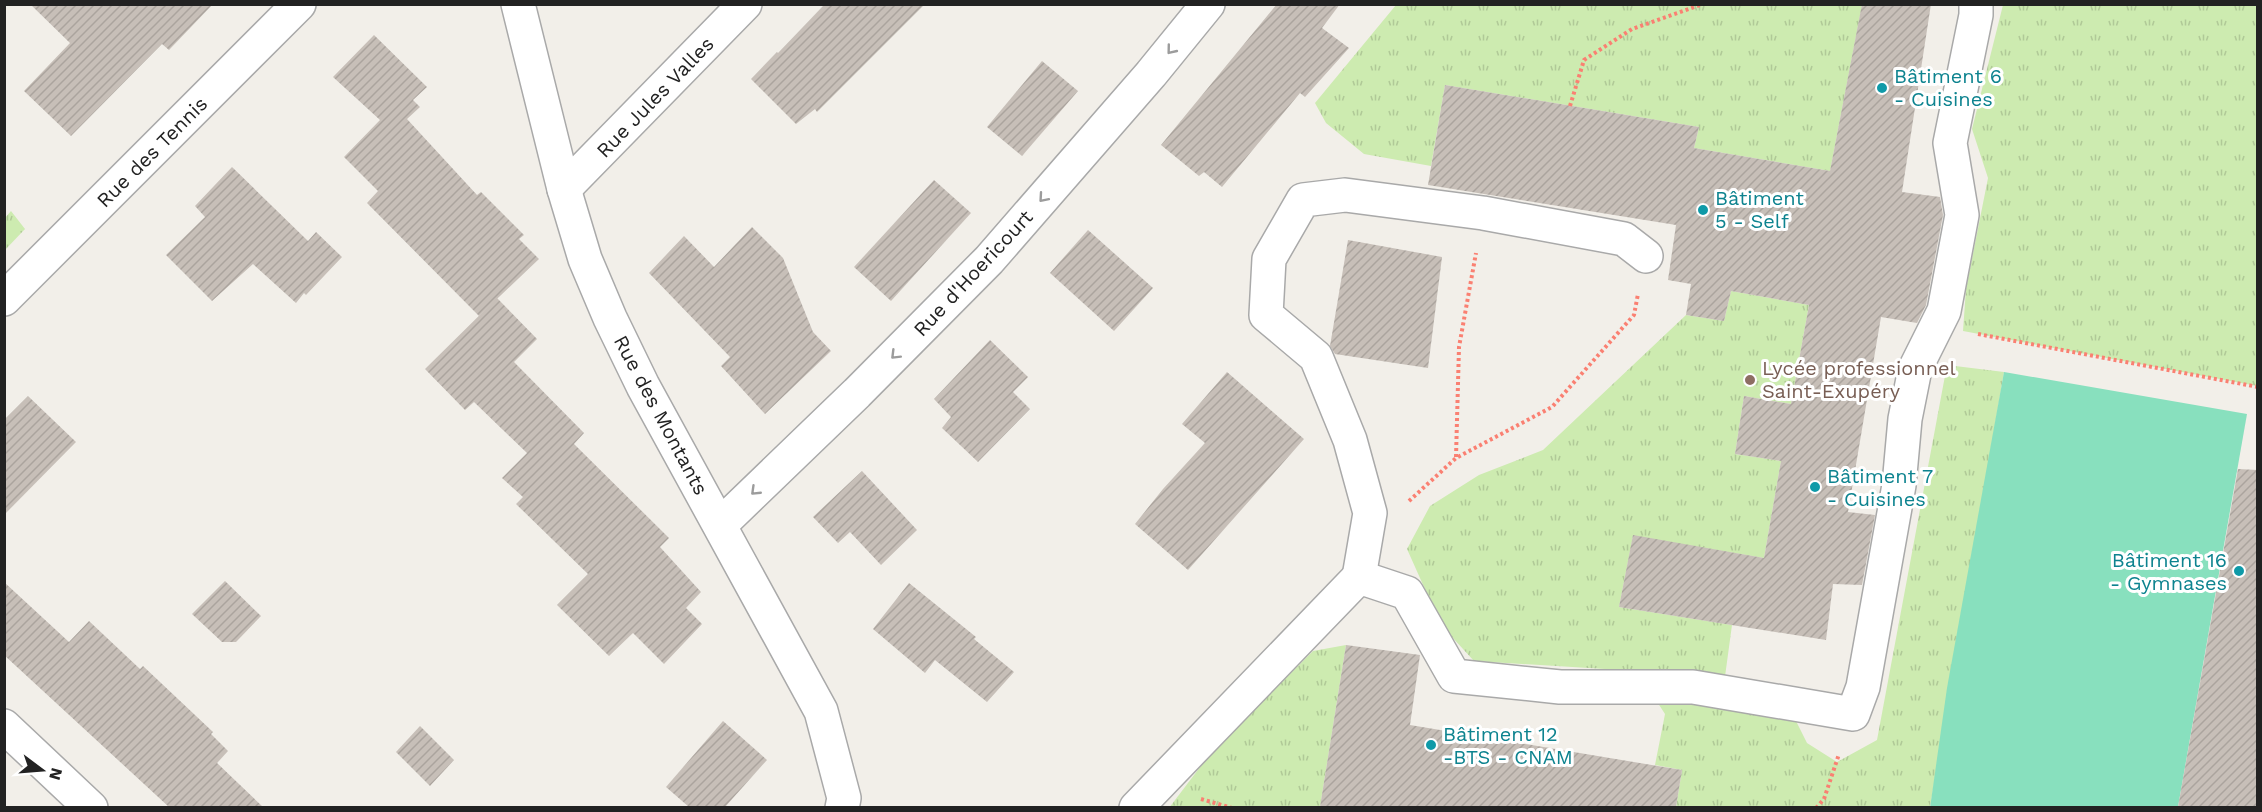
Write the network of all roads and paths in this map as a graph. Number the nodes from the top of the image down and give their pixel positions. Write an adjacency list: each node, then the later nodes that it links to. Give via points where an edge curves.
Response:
1 (299, 4): 11 (street, Rue des Tennis)
2 (518, 4): 8 (street, Rue des Montants)
3 (745, 4): 8 (street, Rue Jules Valles)
4 (1208, 4): 16 (street, Rue d'Hoericourt, one-way to 16, via 989,260)
5 (1702, 4): 7 (path, via 1632,29 1584,60)
6 (1976, 4): 12 (street, via 1950,143 1962,215)
7 (1570, 106)
8 (564, 189): 16 (street, Rue des Montants, via 585,259 610,318)
9 (1483, 213): 10 (street, via 1624,239); 14 (path, via 1459,347); 17 (street, via 1345,195 1303,200 1269,259 1266,315 1316,357 1350,440 1370,513)
10 (1646, 256): 14 (path, via 1634,315 1552,407)
11 (4, 299)
12 (1944, 311): 13 (path, via 1963,332); 18 (street, via 1916,369 1863,687)
13 (2258, 387)
14 (1456, 458): 15 (path, via 1411,498)
15 (1407, 507)
16 (720, 525): 20 (street, Rue des Montants, via 821,711)
17 (1359, 577): 18 (street, via 1407,593 1454,676 1560,687 1693,687); 22 (street)
18 (1853, 714): 23 (path, via 1824,799)
19 (4, 726): 21 (street)
20 (849, 804)
21 (91, 807)
22 (1136, 807)
23 (1816, 807)

